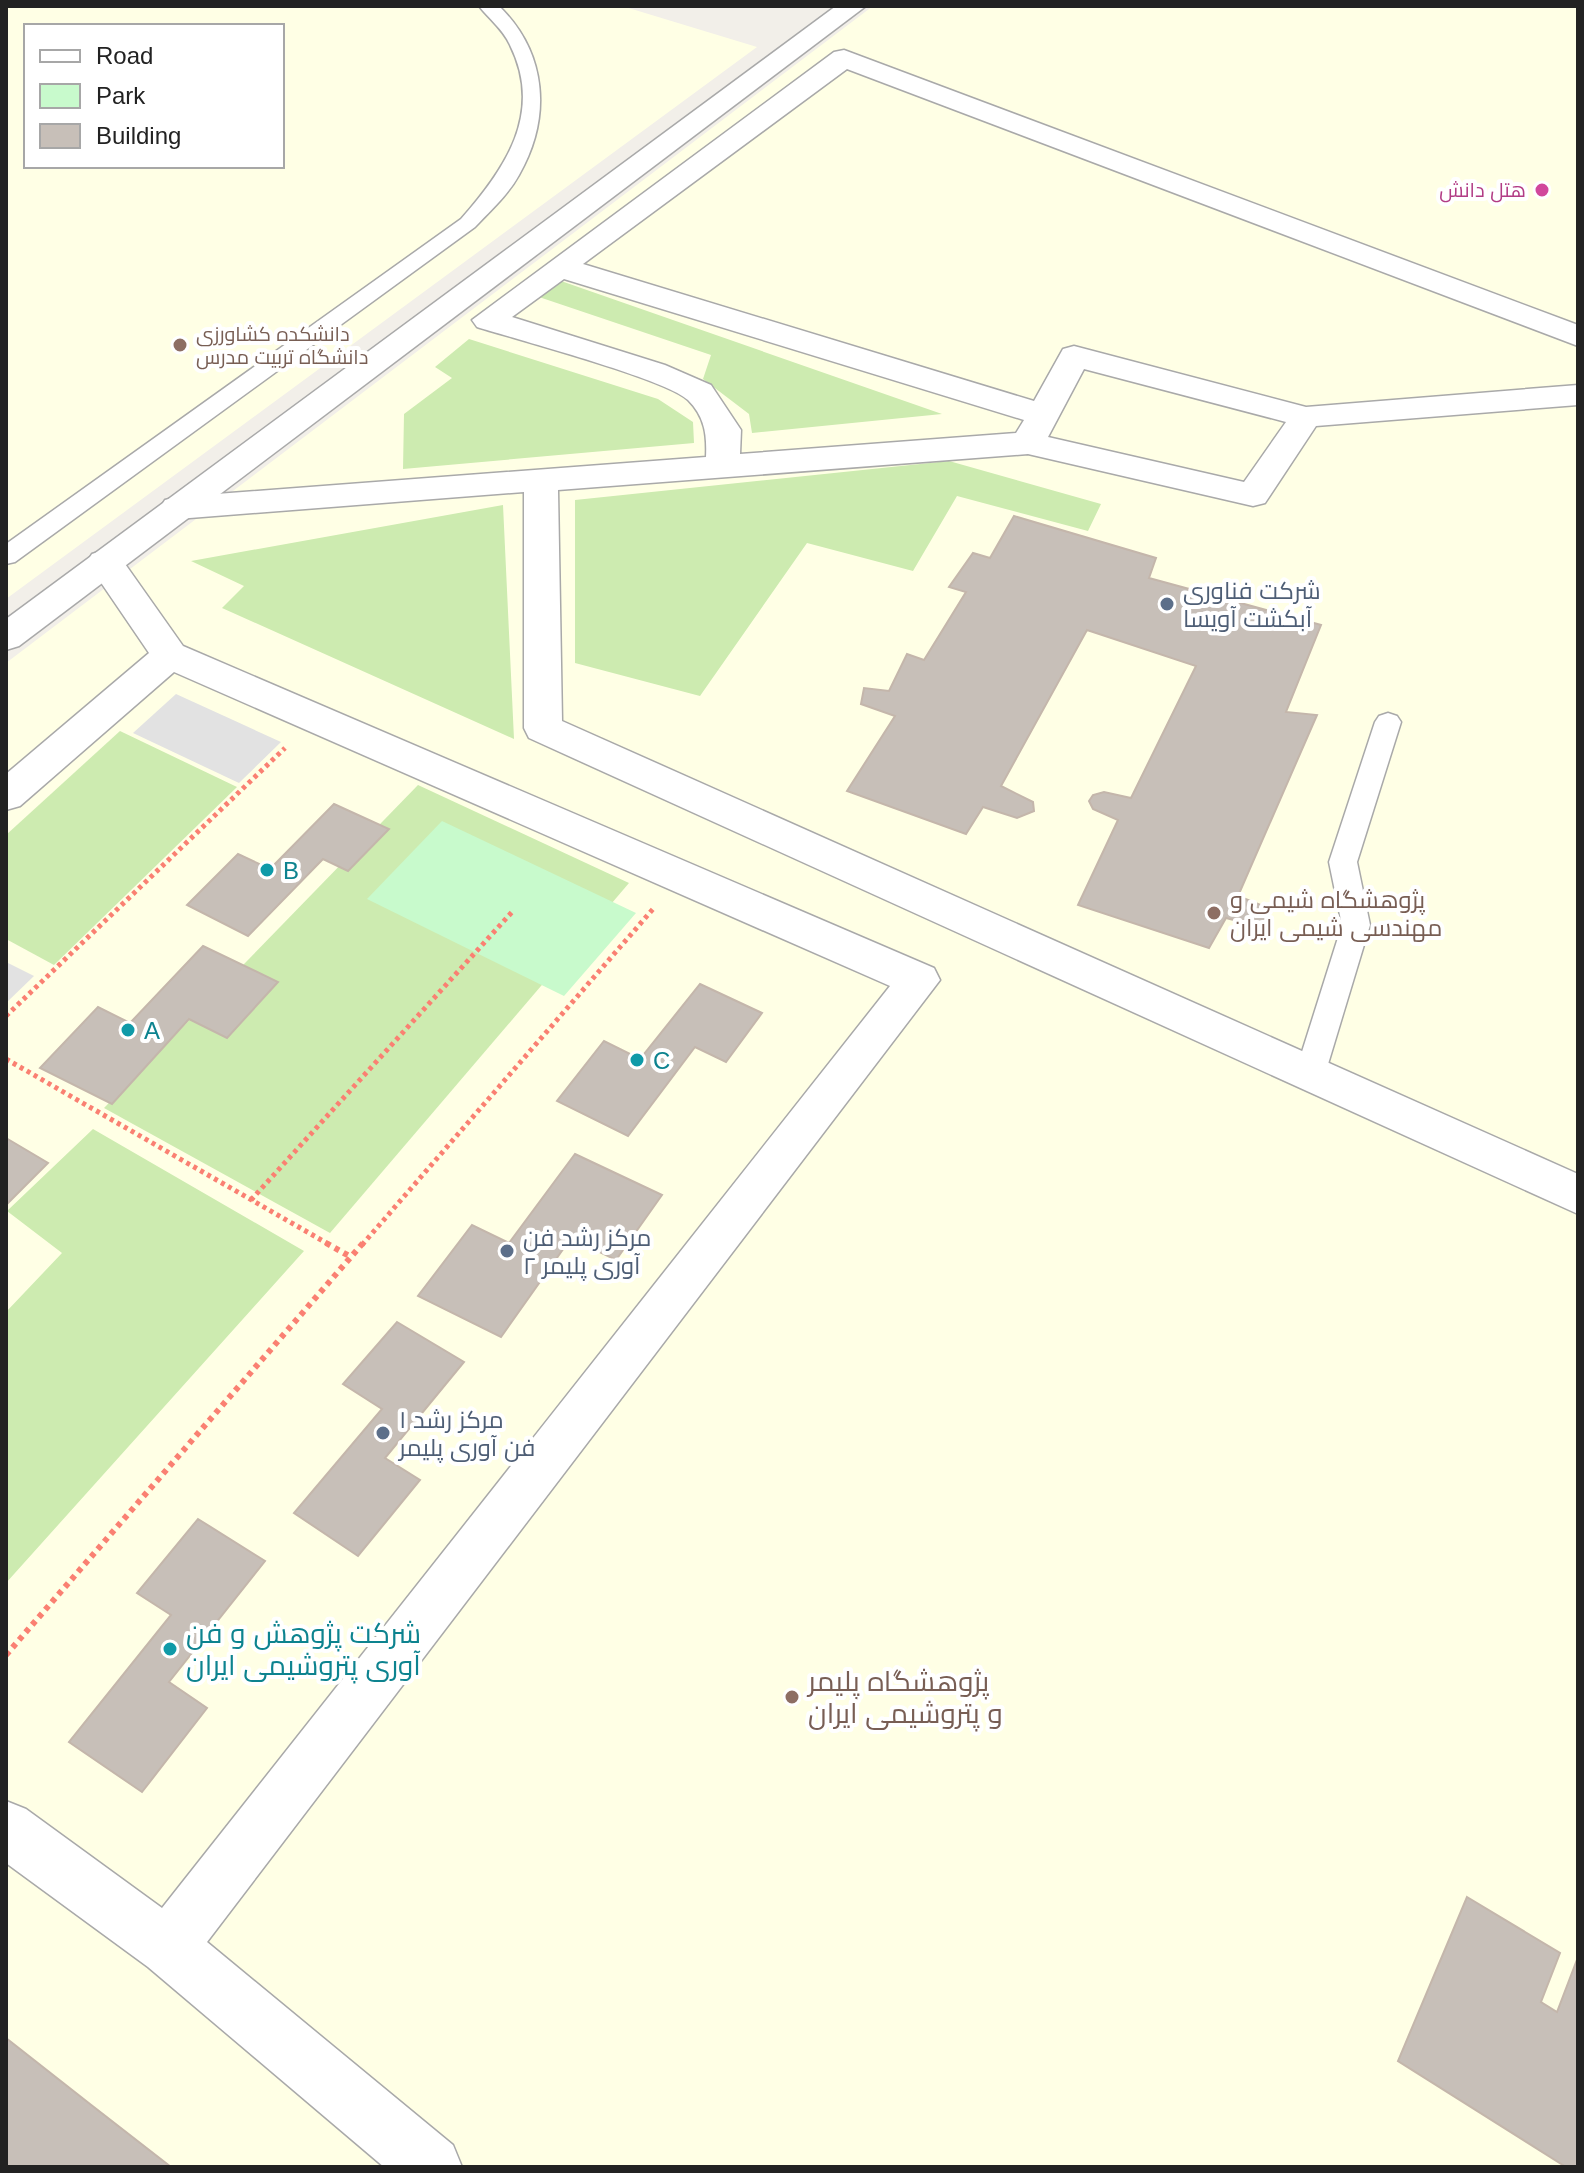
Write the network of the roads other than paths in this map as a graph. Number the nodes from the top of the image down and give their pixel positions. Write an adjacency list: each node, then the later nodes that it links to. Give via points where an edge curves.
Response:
1 (488, 6): 13 (lane, via 521,44 534,83 526,139 508,177 468,223)
2 (853, 6): 12 (street)
3 (819, 77): 4 (street); 5 (street, via 844,58); 6 (street)
4 (559, 267): 9 (street); 10 (street, via 488,320 653,372 699,392 724,430)
5 (1578, 336)
6 (1578, 367)
7 (1578, 395): 8 (street)
8 (1306, 417): 9 (street, via 1253,495); 9 (street, via 1074,356)
9 (1036, 429): 10 (street)
10 (723, 467): 11 (street)
11 (541, 480): 12 (street); 19 (street, via 543,728)
12 (177, 508): 14 (street)
13 (6, 556)
14 (105, 562): 15 (street); 16 (street)
15 (6, 637)
16 (170, 655): 18 (street); 22 (street, via 919,980)
17 (1388, 722): 19 (lane, via 1343,862 1356,925)
18 (6, 796)
19 (1310, 1074): 20 (street)
20 (1578, 1195)
21 (6, 1829): 22 (street)
22 (168, 1947): 23 (street)
23 (431, 2167)

